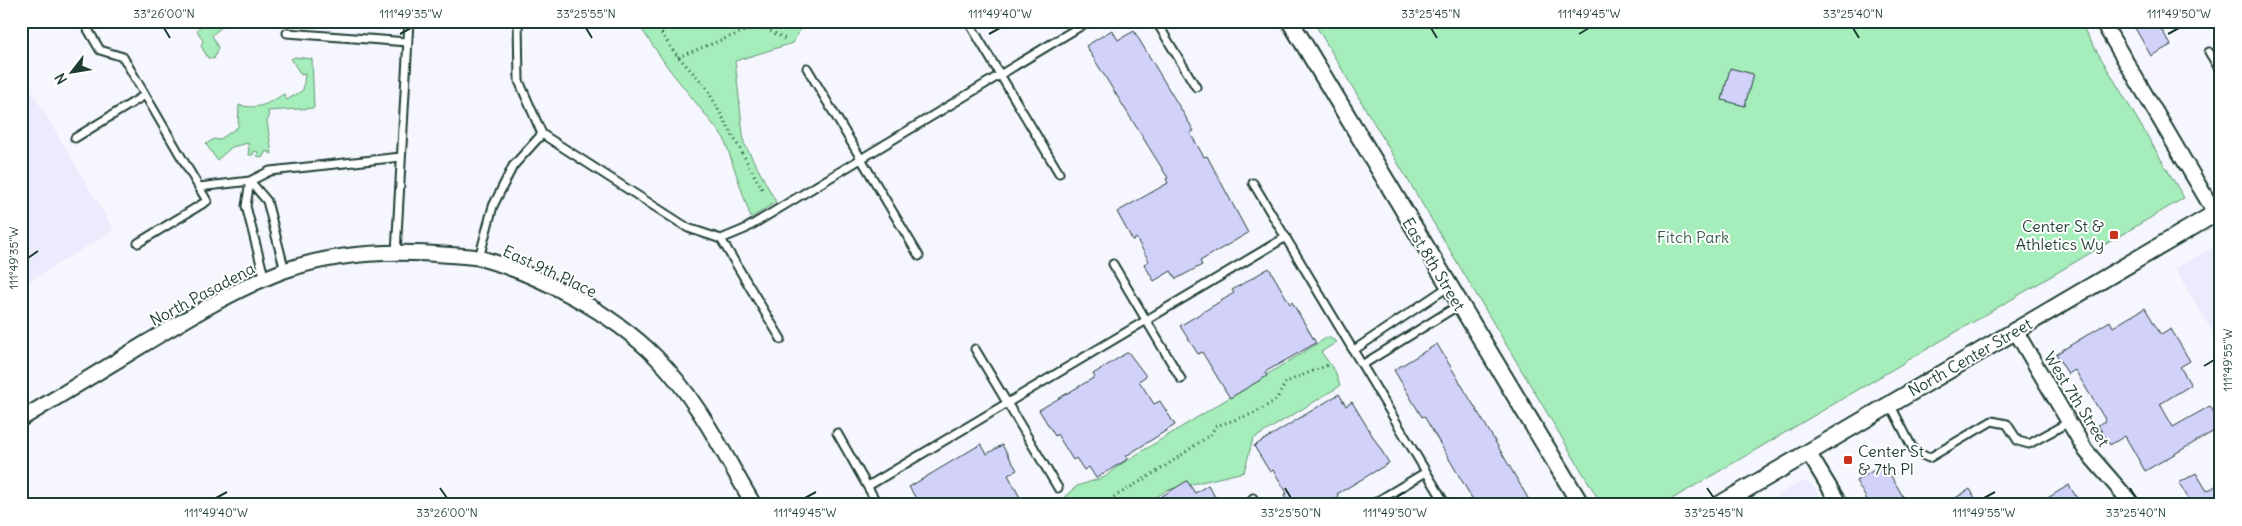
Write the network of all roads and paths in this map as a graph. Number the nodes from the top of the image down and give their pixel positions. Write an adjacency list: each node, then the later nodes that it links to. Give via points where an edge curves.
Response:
1 (82, 21): 19 (lane, via 100,50 123,56)
2 (409, 21): 12 (lane)
3 (518, 21): 20 (lane, via 518,81)
4 (653, 21): 14 (path)
5 (968, 21): 17 (lane)
6 (1089, 21): 17 (lane)
7 (1156, 21): 18 (lane)
8 (1290, 21): 40 (street, East 8th Street)
9 (2102, 21): 29 (street)
10 (287, 34): 12 (lane)
11 (785, 39): 14 (path, via 760,25)
12 (408, 42): 22 (lane)
13 (2209, 52): 16 (lane)
14 (678, 57): 28 (path, via 706,87)
15 (807, 68): 23 (lane)
16 (2221, 72)
17 (1000, 76): 23 (lane); 24 (lane)
18 (1196, 87)
19 (145, 95): 21 (lane); 27 (lane)
20 (542, 134): 31 (lane, via 688,228); 36 (lane, via 513,166 493,206)
21 (75, 138)
22 (401, 157): 25 (lane, via 270,171); 34 (lane)
23 (862, 159): 31 (lane, via 745,230); 35 (lane)
24 (1059, 174)
25 (250, 181): 27 (lane); 38 (lane, via 267,201); 39 (lane, via 246,206)
26 (1253, 183): 30 (lane)
27 (199, 187): 32 (lane, via 207,201)
28 (764, 190)
29 (2218, 211): 43 (street, North Center Street)
30 (1286, 237): 42 (lane); 46 (lane)
31 (721, 239): 44 (lane)
32 (138, 243)
33 (417, 252): 34 (street, North Pasadena); 36 (street, East 9th Place)
34 (396, 253): 38 (street, North Pasadena, via 344,256)
35 (919, 256)
36 (479, 258): 59 (street, East 9th Place, via 525,274 564,293 617,324 657,358 696,405)
37 (1113, 264): 42 (lane)
38 (285, 271): 39 (street, North Pasadena)
39 (265, 280): 52 (street, North Pasadena, via 235,292 172,327)
40 (1448, 287): 41 (street, East 8th Street); 46 (lane)
41 (1459, 305): 48 (lane); 64 (street, East 8th Street)
42 (1146, 320): 49 (lane); 50 (lane)
43 (2015, 330): 51 (street, North Center Street); 53 (street, West 7th Street)
44 (780, 339)
45 (975, 349): 50 (lane)
46 (1354, 350): 48 (lane)
47 (1328, 364): 61 (path, via 1286,382 1276,400 1255,413 1216,426 1210,435 1164,467)
48 (1362, 365): 56 (lane)
49 (1182, 379)
50 (1007, 403): 57 (lane); 58 (lane)
51 (1890, 404): 53 (lane, via 1914,451 1929,458 1992,421 2007,424 2018,441 2029,444); 55 (street, North Center Street)
52 (21, 419)
53 (2069, 422): 67 (street, West 7th Street, via 2086,451)
54 (837, 433): 57 (lane)
55 (1808, 452): 65 (street, North Center Street); 66 (street)
56 (1426, 472): 62 (lane); 63 (lane)
57 (868, 486): 60 (lane)
58 (1058, 488)
59 (754, 505)
60 (878, 505)
61 (1101, 505)
62 (1371, 505)
63 (1446, 505)
64 (1581, 505)
65 (1719, 505)
66 (1840, 505)
67 (2133, 505)

